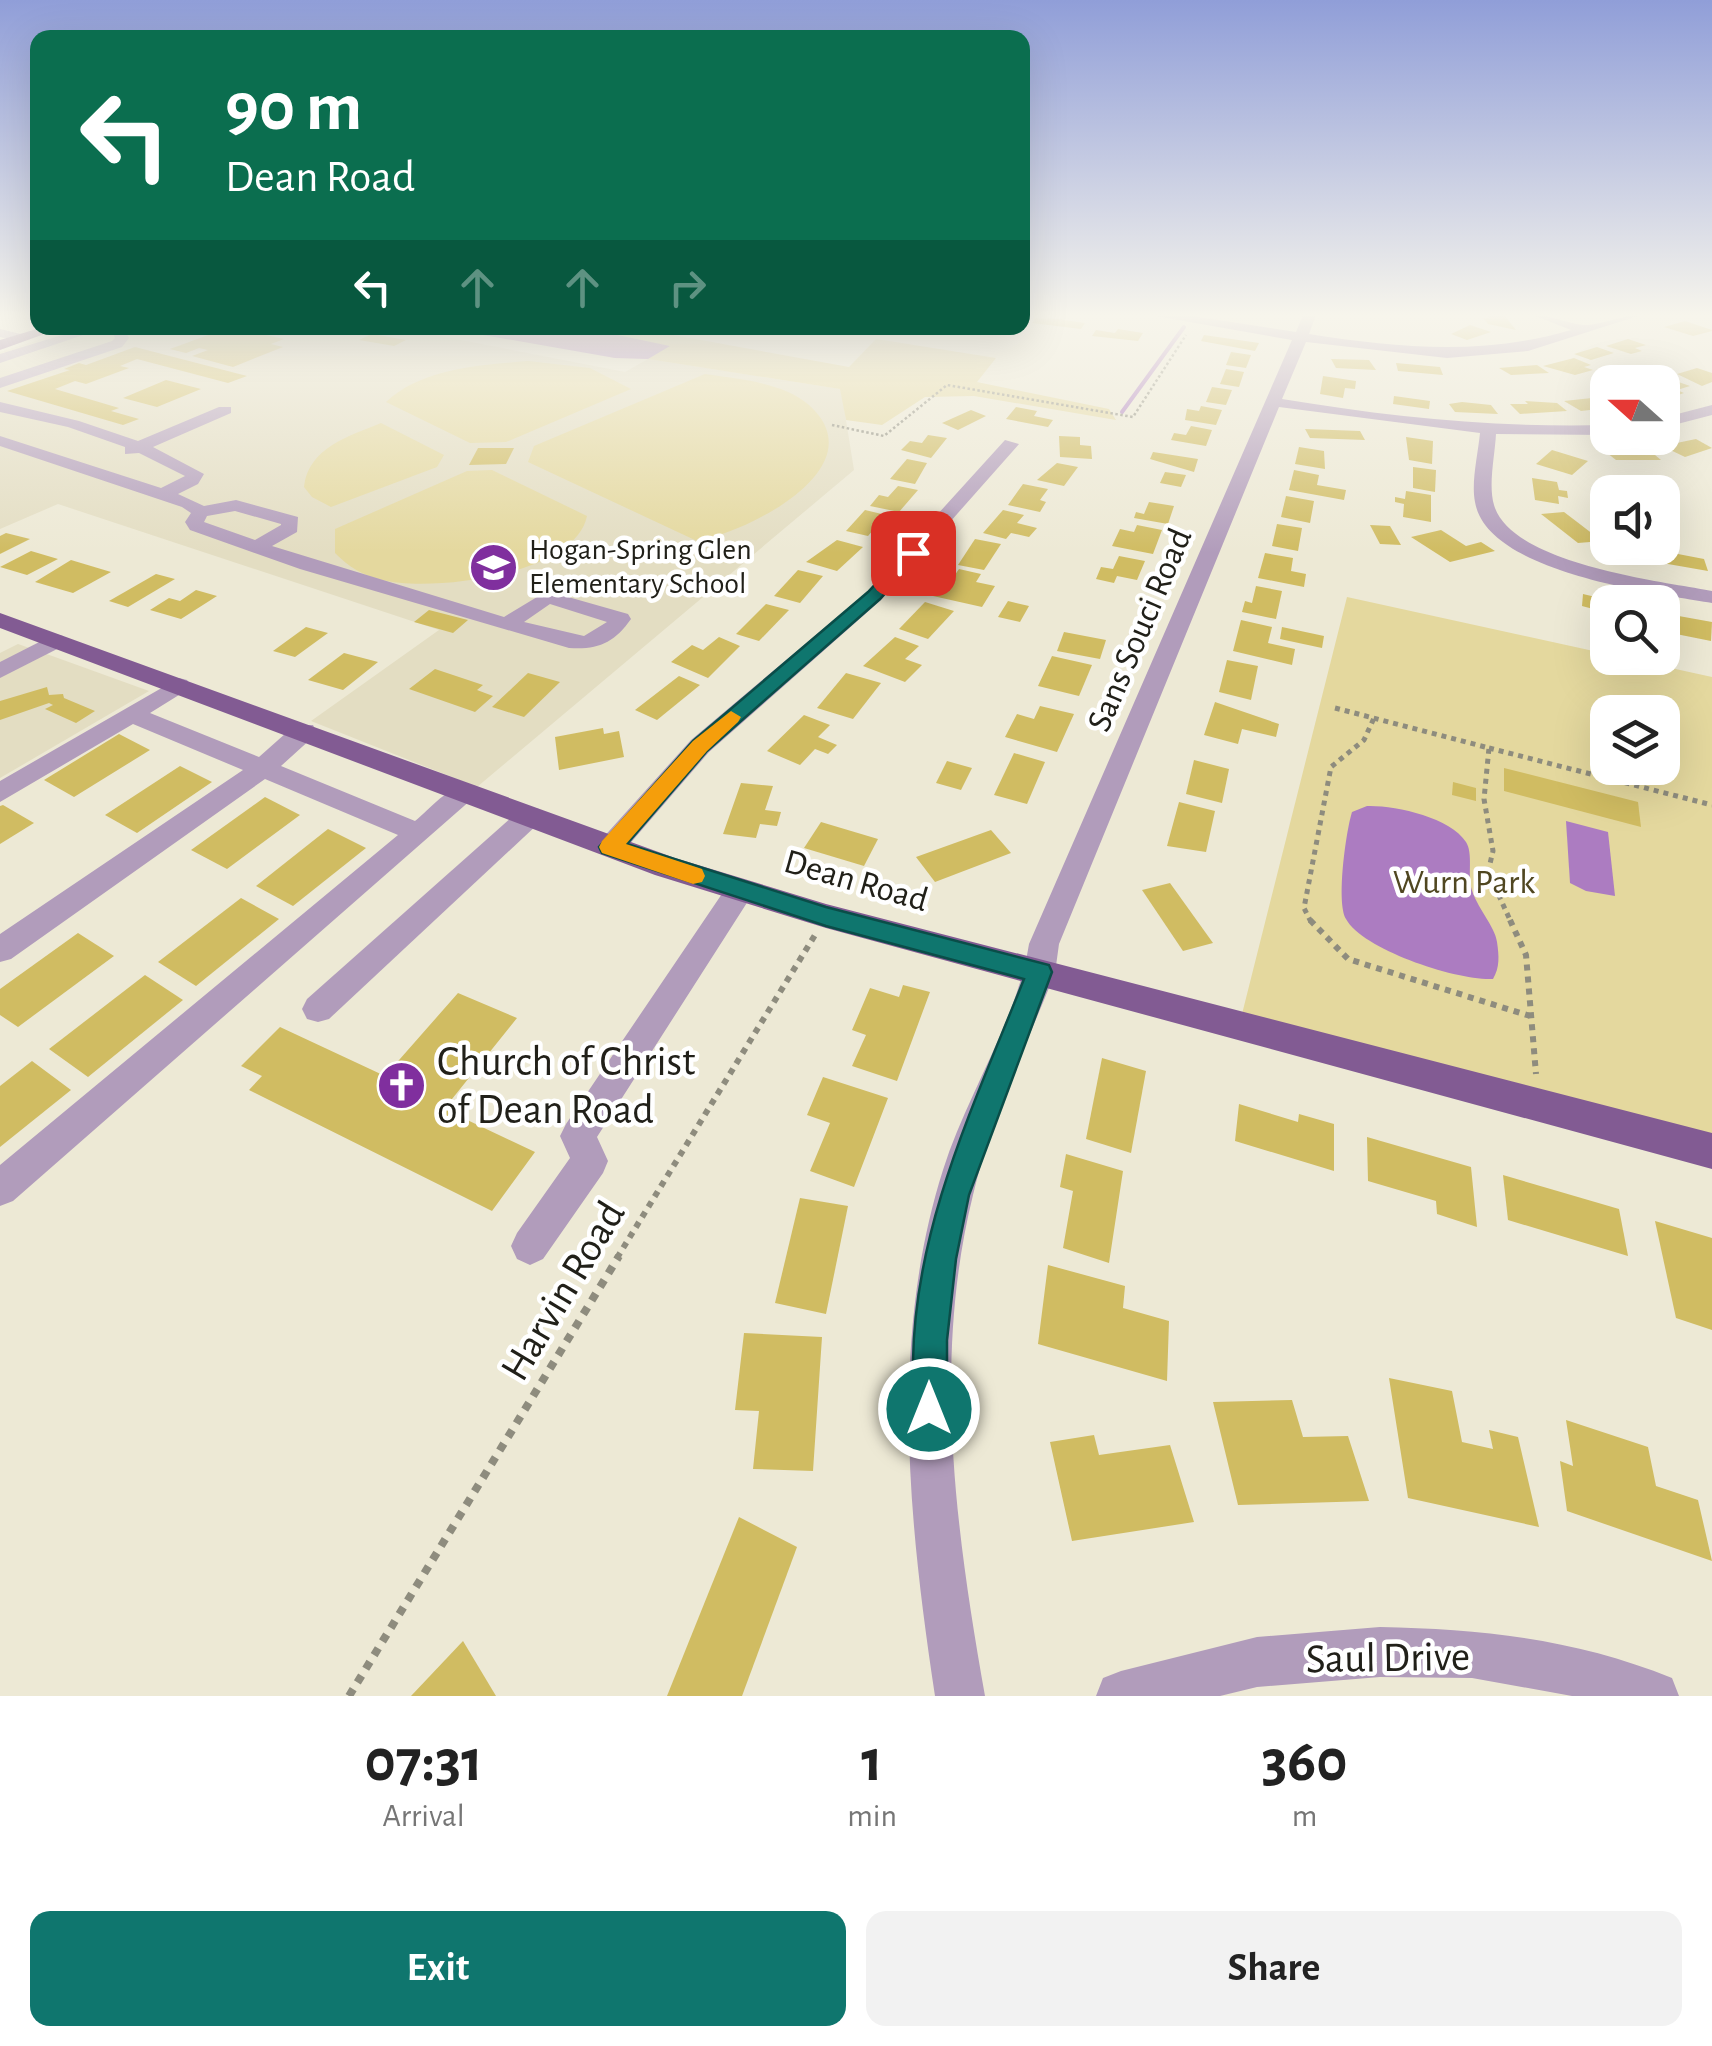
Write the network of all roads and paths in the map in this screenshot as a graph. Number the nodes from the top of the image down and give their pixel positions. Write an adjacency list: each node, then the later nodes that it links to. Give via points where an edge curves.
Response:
1 (935, 394): 10 (path, via 884,436)
2 (1001, 394): 3 (path, via 1133,416)
3 (1147, 394)
4 (1277, 394): 5 (street, Sans Souci Road)
5 (1274, 402): 11 (street); 41 (street, Sans Souci Road, via 1044,944)
6 (0, 407): 15 (street)
7 (225, 410): 15 (street)
8 (1712, 410): 9 (street)
9 (1680, 419)
10 (832, 425)
11 (1488, 430): 12 (street); 20 (street, via 1484,503 1504,532 1563,564)
12 (1590, 430)
13 (0, 441): 16 (street)
14 (1012, 444): 37 (street, via 874,596 700,746)
15 (135, 448): 16 (street); 17 (street, via 195,474)
16 (78, 468): 17 (street)
17 (164, 494): 18 (street)
18 (201, 512): 19 (street, via 197,526); 19 (street, via 236,505 291,521)
19 (257, 547): 22 (street)
20 (1712, 597)
21 (0, 620): 23 (main road, Dean Road)
22 (507, 624)
23 (56, 641): 24 (street); 25 (main road, Dean Road)
24 (0, 671)
25 (179, 685): 27 (street); 29 (main road, Dean Road)
26 (1335, 708): 28 (path)
27 (131, 714): 31 (street); 33 (street)
28 (1374, 718): 30 (path); 43 (path, via 1364,740 1330,767 1304,908 1310,922 1348,959)
29 (304, 731): 31 (street); 32 (main road, Dean Road)
30 (1488, 748): 34 (path); 43 (path, via 1488,872 1522,942)
31 (262, 769): 36 (street); 40 (street)
32 (467, 792): 35 (main road, Dean Road); 36 (street)
33 (0, 793)
34 (1712, 805)
35 (530, 816): 37 (main road, Dean Road); 42 (street)
36 (419, 833): 46 (street)
37 (610, 847): 38 (main road, Dean Road)
38 (740, 890): 39 (main road, Dean Road); 47 (street, via 578,1136 590,1160)
39 (826, 916): 41 (main road, Dean Road); 48 (path, Harvin Road)
40 (0, 950)
41 (1040, 972): 44 (main road, Dean Road); 49 (street, Sans Souci Road, via 954,1195 930,1340 929,1444)
42 (318, 1009)
43 (1530, 1016): 44 (path)
44 (1542, 1106): 45 (main road, Dean Road)
45 (1712, 1152)
46 (0, 1188)
47 (530, 1246)
48 (349, 1696)
49 (960, 1696)
50 (1122, 1696): 51 (street, Saul Drive, via 1257,1662 1380,1652 1472,1653 1582,1673)
51 (1654, 1696)

